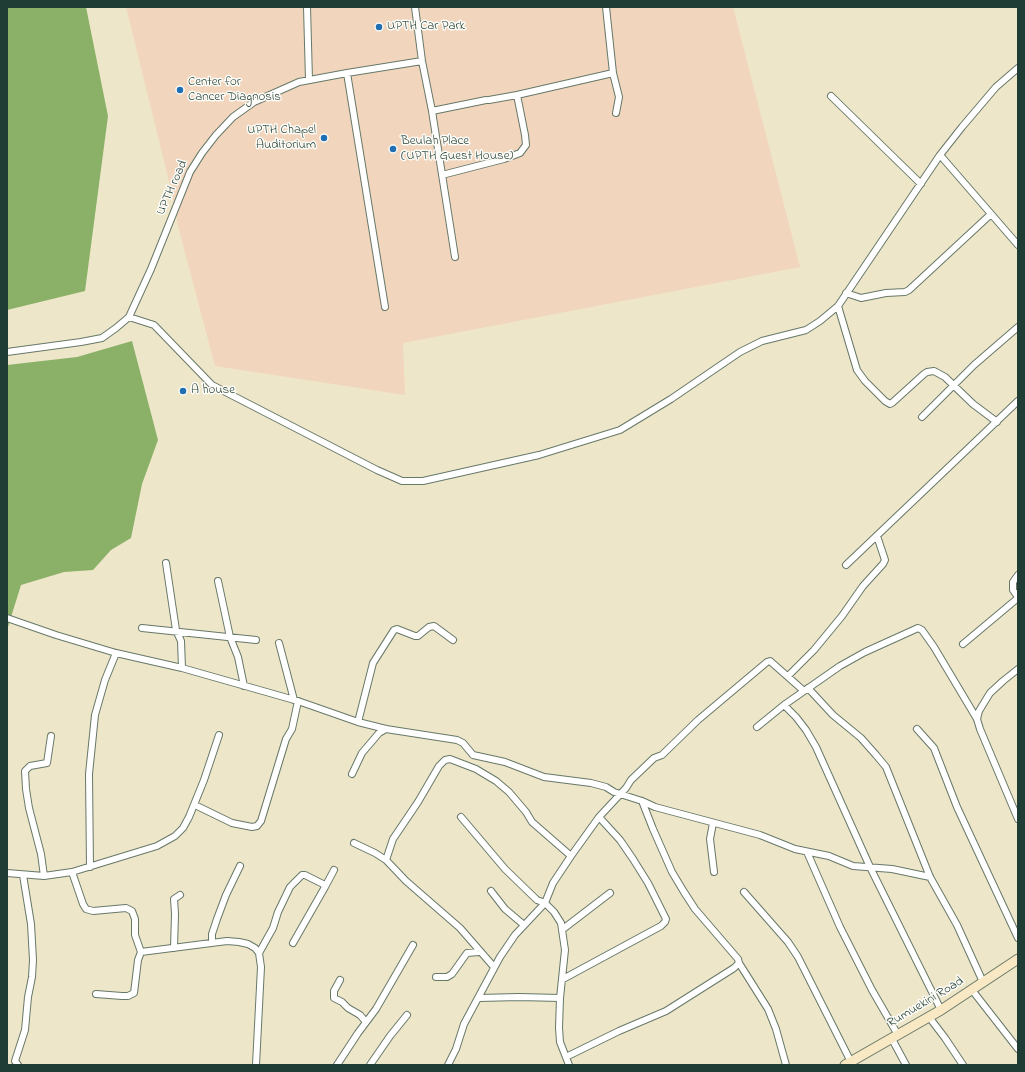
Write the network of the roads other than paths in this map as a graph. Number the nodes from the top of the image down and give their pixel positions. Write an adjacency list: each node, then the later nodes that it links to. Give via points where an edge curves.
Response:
1 (307, 7): 8 (street)
2 (415, 7): 4 (street)
3 (606, 7): 7 (street)
4 (422, 61): 6 (street, UPTH road); 11 (street)
5 (1018, 68): 13 (street, via 996,86)
6 (346, 73): 8 (street, UPTH road); 21 (street)
7 (613, 73): 9 (street); 12 (street, via 619,97)
8 (309, 80): 22 (street, UPTH road, via 254,102 233,117 202,153 190,172)
9 (518, 95): 11 (street); 14 (street, via 526,145 520,153)
10 (831, 96): 15 (street)
11 (432, 111): 14 (street)
12 (616, 113)
13 (940, 155): 15 (street); 16 (street)
14 (442, 175): 18 (street)
15 (921, 184): 19 (street)
16 (992, 214): 17 (street); 19 (street, via 909,290 861,298)
17 (1018, 245)
18 (455, 257)
19 (846, 293): 20 (street)
20 (838, 306): 22 (street, via 806,330 762,341 740,352 620,430 539,455 423,481 402,481 377,470 212,386 154,325); 25 (street, via 857,370 889,403 927,372 938,372)
21 (386, 307)
22 (129, 317): 24 (street, UPTH road, via 102,338)
23 (1018, 327): 25 (street)
24 (7, 352)
25 (954, 385): 27 (street); 28 (street, via 973,404)
26 (1018, 402): 28 (street)
27 (922, 417)
28 (997, 422): 29 (street)
29 (876, 536): 31 (street); 46 (street, via 885,560 883,564 814,650)
30 (166, 563): 37 (street)
31 (846, 565)
32 (1018, 575): 34 (street, via 1013,582 1013,590)
33 (218, 581): 38 (street)
34 (1018, 598): 42 (street)
35 (7, 618): 43 (street)
36 (142, 628): 37 (street)
37 (177, 632): 38 (street); 44 (street, via 181,641)
38 (230, 637): 39 (street); 47 (street, via 238,657)
39 (256, 640)
40 (453, 640): 52 (street, via 434,626 418,636 394,630 373,663)
41 (280, 643): 49 (street)
42 (963, 644)
43 (116, 653): 44 (street); 71 (street, via 95,715 90,774)
44 (182, 668): 47 (street)
45 (1018, 669): 51 (street, via 990,693)
46 (788, 676): 48 (street); 59 (street, via 770,661 767,662 698,720 662,755 654,758)
47 (244, 686): 49 (street)
48 (806, 690): 50 (street); 51 (street, via 865,652 918,628 934,647); 79 (street, via 861,738 886,767)
49 (296, 700): 52 (street); 61 (street, via 292,729 286,739 261,821 257,826 232,822)
50 (784, 705): 53 (street); 72 (street, via 806,730 816,748)
51 (977, 719): 64 (street)
52 (358, 722): 54 (street)
53 (757, 727)
54 (386, 729): 58 (street, via 379,733 362,753); 59 (street, via 457,740 473,755 505,762 544,777 591,783)
55 (917, 729): 88 (street, via 934,748 957,807)
56 (219, 735): 61 (street)
57 (52, 736): 78 (street, via 48,763 30,766 25,771 29,808)
58 (352, 774)
59 (620, 793): 60 (street); 63 (street)
60 (642, 800): 65 (street, via 655,807); 97 (street, via 672,872 695,910)
61 (194, 805): 71 (street, via 180,832 157,846)
62 (461, 817): 85 (street, via 505,869 536,900)
63 (600, 817): 68 (street); 100 (street, via 633,859 666,919 661,926)
64 (1018, 819)
65 (713, 823): 67 (street, via 760,835); 75 (street, via 710,839)
66 (354, 843): 69 (street)
67 (806, 852): 72 (street, via 829,856 853,866); 111 (street)
68 (571, 856): 69 (street, via 532,822 501,785 476,769 450,759 439,766 393,839); 85 (street, via 553,883)
69 (386, 860): 94 (street, via 460,928)
70 (240, 866): 89 (street, via 217,919)
71 (90, 867): 74 (street)
72 (870, 867): 79 (street); 107 (street)
73 (334, 870): 80 (street)
74 (72, 872): 78 (street); 93 (street, via 86,909 93,911 126,908 132,912 135,919 135,935)
75 (714, 872)
76 (7, 873): 77 (street)
77 (22, 875): 78 (street); 115 (street, via 31,924 33,960 25,1030 15,1061)
78 (44, 876)
79 (930, 876): 102 (street, via 957,925)
80 (326, 887): 90 (street); 95 (street, via 305,875 294,882)
81 (491, 891): 86 (street, via 505,909)
82 (744, 892): 114 (street, via 798,957)
83 (610, 893): 87 (street)
84 (180, 895): 92 (street, via 174,899)
85 (545, 902): 86 (street); 87 (street, via 558,918)
86 (524, 925): 98 (street, via 514,935)
87 (563, 930): 100 (street)
88 (1018, 938)
89 (212, 942): 92 (street); 95 (street, via 248,944)
90 (293, 943)
91 (413, 945): 110 (street)
92 (174, 948): 93 (street)
93 (141, 952): 104 (street, via 132,995)
94 (479, 952): 98 (street); 99 (street, via 467,953 447,977)
95 (259, 953): 116 (street, via 261,967)
96 (1018, 959): 102 (street, Rumuekini Road)
97 (739, 963): 113 (street, via 666,1011); 121 (street, via 768,1009)
98 (494, 967): 105 (street)
99 (436, 977)
100 (563, 979): 106 (street)
101 (340, 980): 110 (street, via 334,991 334,998)
102 (983, 982): 103 (street, Rumuekini Road)
103 (972, 990): 107 (street, Rumuekini Road); 112 (street)
104 (96, 994)
105 (479, 998): 106 (street); 119 (street, via 464,1024)
106 (560, 998): 113 (street, via 560,1042)
107 (942, 1010): 109 (street, Rumuekini Road)
108 (407, 1015): 118 (street)
109 (929, 1018): 111 (street, Rumuekini Road); 123 (street)
110 (366, 1022): 117 (street)
111 (895, 1037): 114 (street, Rumuekini Road); 122 (street)
112 (1018, 1049)
113 (566, 1057): 120 (street)
114 (848, 1064)
115 (18, 1065)
116 (256, 1065)
117 (337, 1065)
118 (370, 1065)
119 (448, 1065)
120 (569, 1065)
121 (786, 1065)
122 (906, 1065)
123 (963, 1065)

